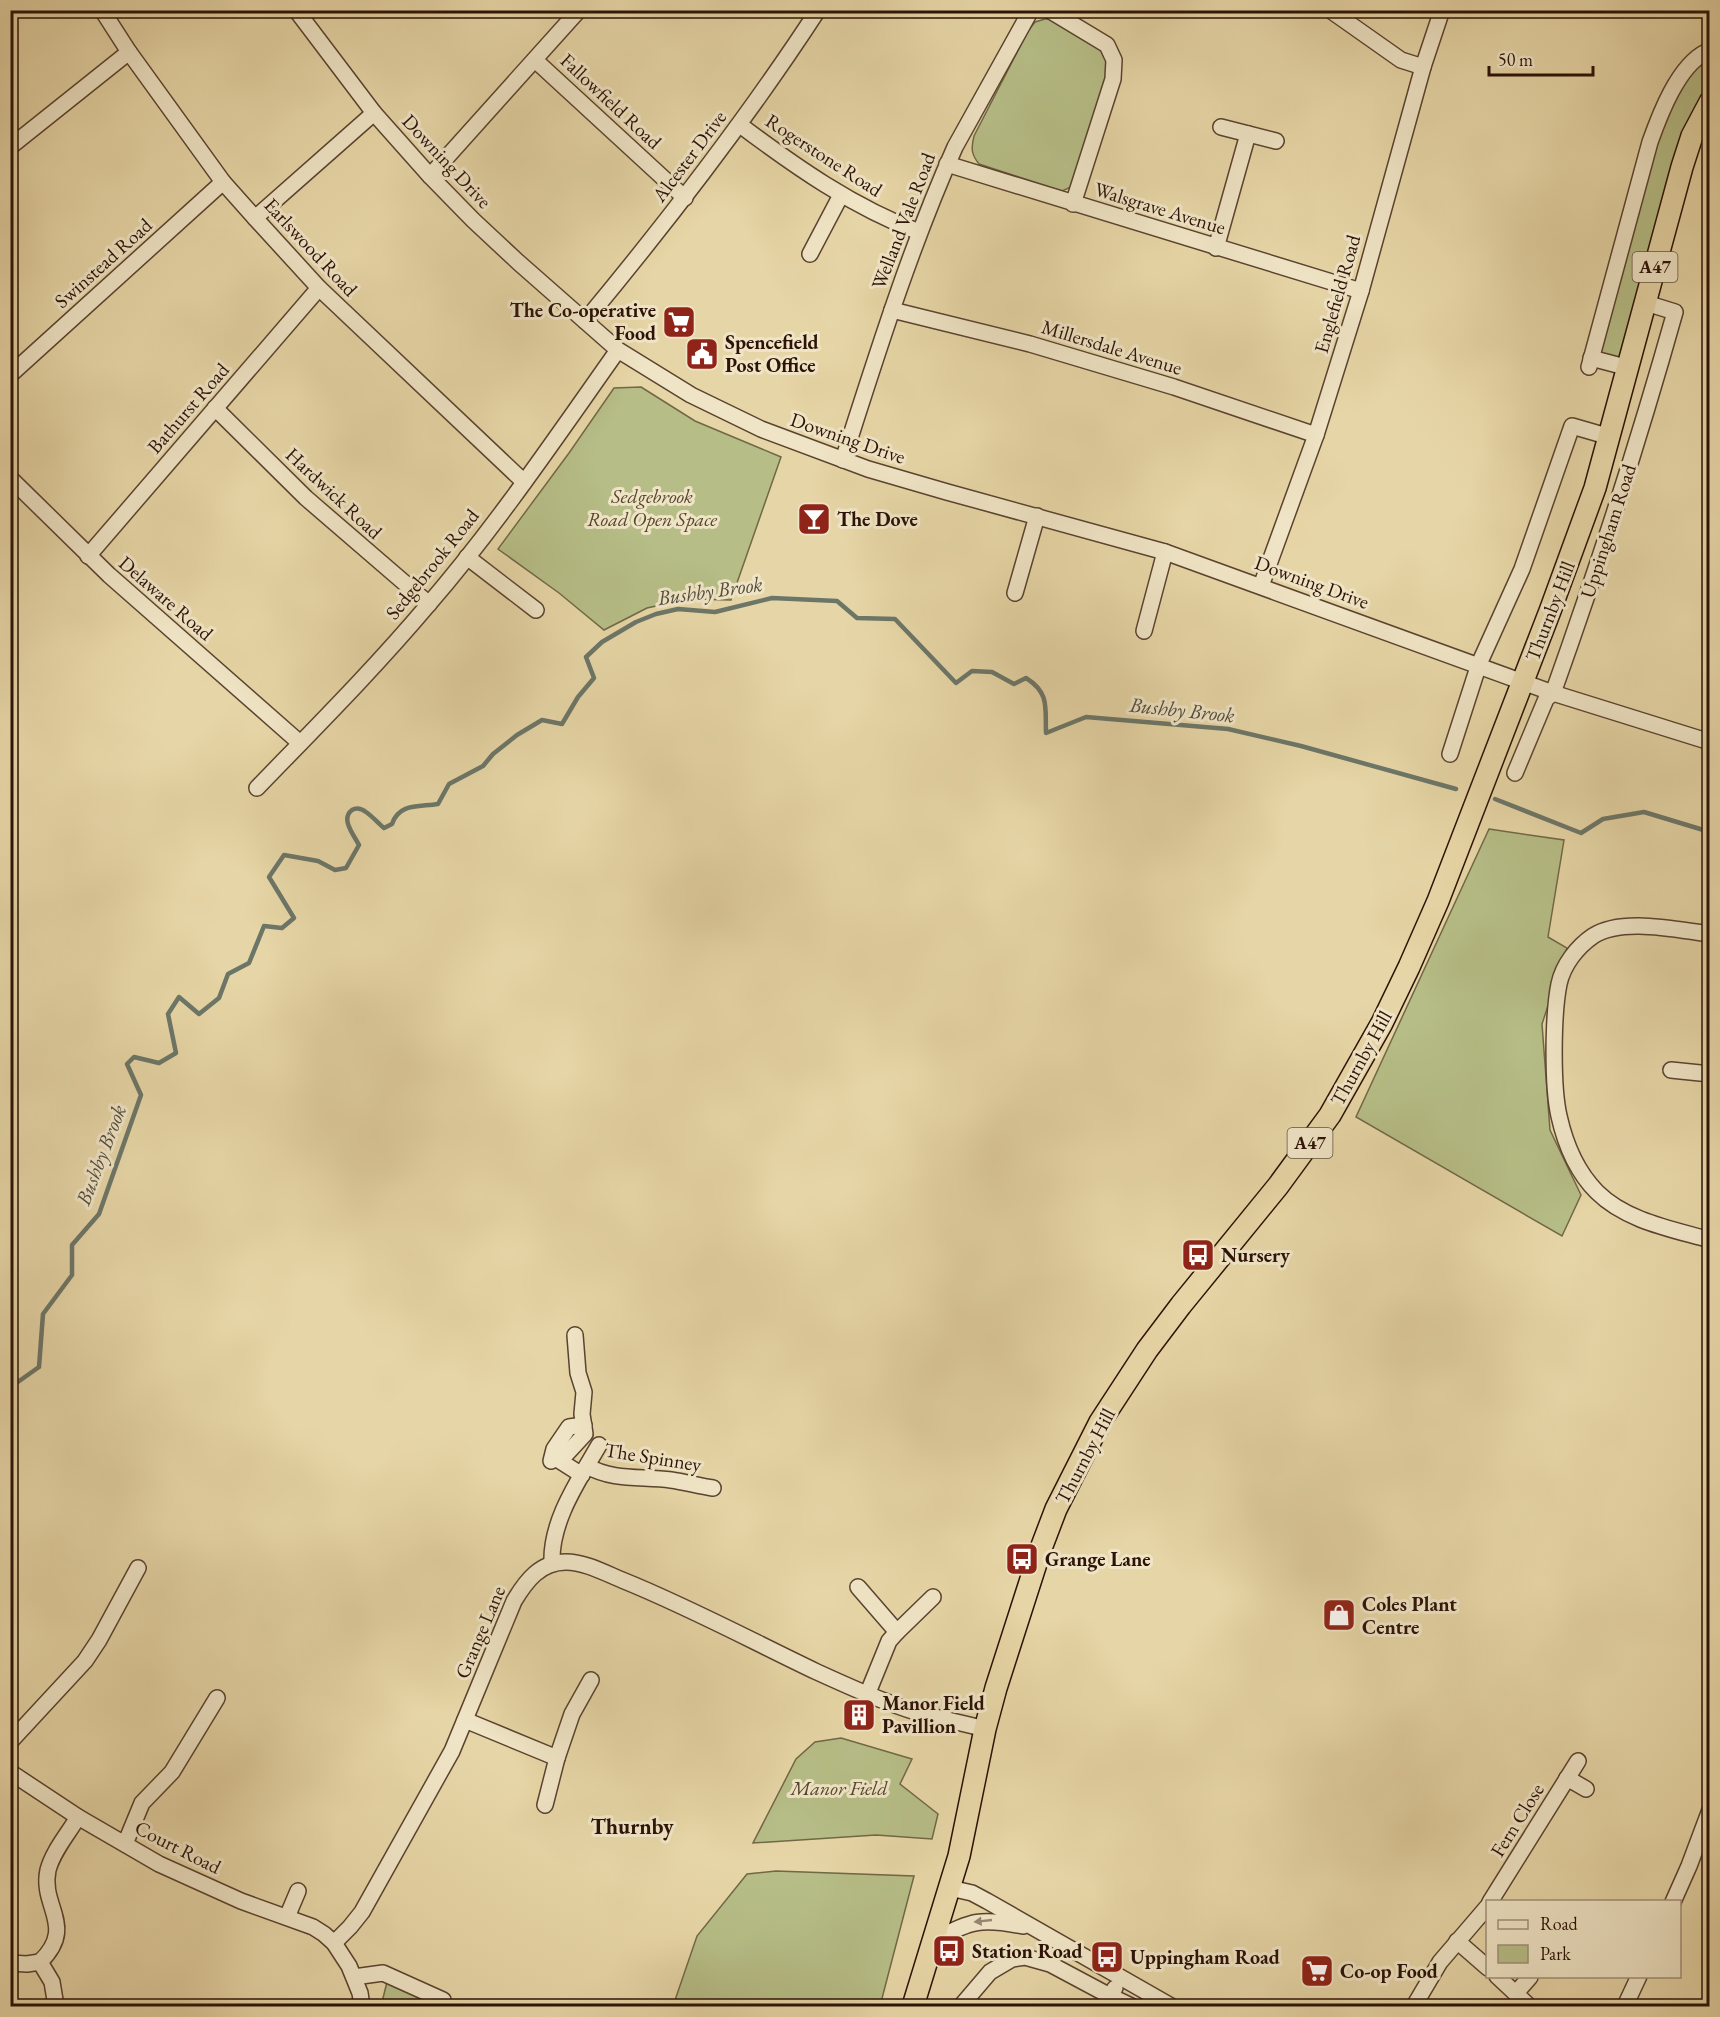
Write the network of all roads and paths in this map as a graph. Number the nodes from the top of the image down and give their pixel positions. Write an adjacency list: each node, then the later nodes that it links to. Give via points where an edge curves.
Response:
1 (102, 10): 9 (street, Earlswood Road)
2 (579, 10): 11 (street)
3 (818, 10): 15 (street, Alcester Drive)
4 (1031, 10): 20 (street, Welland Vale Road)
5 (1049, 10): 25 (street, via 1107,45 1114,60 1113,79)
6 (1330, 10): 12 (street, via 1401,60)
7 (1442, 10): 12 (street, Englefield Road)
8 (302, 13): 14 (street, Downing Drive)
9 (129, 52): 19 (street); 22 (street, Earlswood Road)
10 (1710, 53): 36 (street, via 1696,57 1657,120 1590,363)
11 (535, 60): 21 (street); 24 (street, Fallowfield Road)
12 (1423, 67): 31 (street, Englefield Road)
13 (1710, 102): 32 (highway, A47, via 1692,136 1682,167)
14 (374, 113): 21 (street, Downing Drive); 26 (street)
15 (740, 125): 23 (street, Rogerstone Road); 24 (street, Alcester Drive)
16 (1221, 127): 17 (street)
17 (1248, 134): 18 (street); 28 (street)
18 (1276, 141)
19 (10, 147)
20 (947, 164): 25 (street, Walsgrave Avenue); 27 (street, Welland Vale Road)
21 (429, 176): 34 (street, Downing Drive)
22 (224, 182): 26 (street, Earlswood Road); 37 (street, Swinstead Road)
23 (841, 195): 27 (street, Rogerstone Road); 29 (street)
24 (685, 198): 34 (street, Alcester Drive)
25 (1073, 204): 28 (street, Walsgrave Avenue)
26 (255, 218): 30 (street, Earlswood Road)
27 (919, 232): 33 (street, Welland Vale Road)
28 (1216, 248): 31 (street, Walsgrave Avenue)
29 (810, 254)
30 (319, 288): 38 (street, Bathurst Road); 43 (street, Earlswood Road)
31 (1360, 291): 39 (street, Englefield Road)
32 (1646, 303): 36 (highway, A47); 55 (street, Uppingham Road, via 1675,312 1647,412)
33 (892, 310): 39 (street, Millersdale Avenue, via 1030,344); 41 (street, Welland Vale Road)
34 (585, 321): 35 (street, Downing Drive)
35 (618, 350): 41 (street, Downing Drive, via 725,413); 43 (street, Sedgebrook Road)
36 (1629, 368): 40 (highway, Thurnby Hill / A47)
37 (10, 375)
38 (215, 408): 46 (street, Bathurst Road); 50 (street, Hardwick Road, via 306,498)
39 (1316, 435): 48 (street, Englefield Road)
40 (1610, 436): 53 (street, Uppingham Road, via 1572,426 1522,569); 54 (highway, Thurnby Hill / A47, via 1577,540)
41 (843, 460): 44 (street, Downing Drive)
42 (10, 478): 46 (street, Delaware Road)
43 (524, 482): 47 (street, Sedgebrook Road)
44 (1037, 516): 45 (street, Downing Drive); 49 (street)
45 (1165, 552): 48 (street, Downing Drive); 52 (street)
46 (88, 556): 57 (street, Delaware Road)
47 (467, 557): 50 (street, Sedgebrook Road); 51 (street)
48 (1261, 586): 53 (street, Downing Drive)
49 (1015, 593)
50 (429, 604): 57 (street, Sedgebrook Road)
51 (536, 610)
52 (1144, 631)
53 (1479, 664): 54 (street, Downing Drive); 58 (street, Uppingham Road)
54 (1523, 681): 55 (street, Downing Drive); 80 (highway, Thurnby Hill / A47, via 1438,901 1355,1074 1305,1150 1147,1350 1080,1459 1040,1551)
55 (1553, 693): 56 (street, Downing Drive); 59 (street, Uppingham Road, via 1546,699)
56 (1710, 742)
57 (300, 743): 60 (street, Sedgebrook Road)
58 (1450, 754)
59 (1515, 773)
60 (256, 788)
61 (1710, 934): 64 (street, via 1635,926 1617,928 1594,935 1577,950 1560,983 1555,1083 1565,1136 1576,1163 1598,1193 1642,1219)
62 (1671, 1070): 63 (street)
63 (1710, 1074)
64 (1710, 1240)
65 (574, 1335): 66 (street, via 584,1392)
66 (584, 1425): 68 (street, via 569,1428); 69 (street, via 585,1434 561,1461)
67 (599, 1445): 69 (street, The Spinney)
68 (550, 1461)
69 (585, 1471): 70 (street, The Spinney); 71 (street, The Spinney, via 562,1514)
70 (713, 1488)
71 (552, 1564): 77 (street, via 576,1563 645,1589); 79 (street, Grange Lane, via 529,1577 514,1601)
72 (138, 1568): 81 (street, via 86,1661)
73 (858, 1587): 75 (street)
74 (933, 1597): 75 (street)
75 (897, 1632): 77 (street, via 889,1641)
76 (591, 1680): 82 (street, via 572,1714)
77 (867, 1695): 80 (street)
78 (217, 1698): 90 (street, via 172,1772 142,1803)
79 (465, 1720): 82 (street); 100 (street, Grange Lane, via 452,1751 362,1912)
80 (985, 1729): 91 (highway, Thurnby Hill / A47)
81 (10, 1742)
82 (557, 1758): 87 (street)
83 (1578, 1761): 85 (street, Fern Close)
84 (10, 1772): 89 (street, Court Road)
85 (1567, 1778): 86 (street); 93 (street, Fern Close)
86 (1586, 1789)
87 (545, 1805)
88 (1710, 1810): 94 (street)
89 (78, 1817): 90 (street, Court Road); 101 (street, via 48,1872 57,1933 51,1952)
90 (125, 1844): 96 (street, Court Road, via 194,1881)
91 (950, 1888): 97 (street, via 972,1893); 98 (highway, Thurnby Hill / A47)
92 (298, 1891): 96 (street)
93 (1491, 1900)
94 (1674, 1900)
95 (1486, 1908): 99 (street)
96 (286, 1917): 100 (street, Court Road, via 313,1927)
97 (1034, 1928): 98 (street, one-way to 98, via 986,1920); 105 (street)
98 (935, 1940): 114 (highway, Thurnby Hill / A47)
99 (1457, 1941): 103 (street); 118 (street)
100 (334, 1943): 104 (street)
101 (40, 1962): 102 (street); 112 (street, via 52,1983)
102 (10, 1963)
103 (1486, 1966)
104 (354, 1977): 111 (street, via 383,1973); 113 (street)
105 (1120, 1977): 110 (street); 117 (street)
106 (1498, 1978): 109 (street)
107 (1529, 1978): 109 (street)
108 (1639, 1978): 120 (street)
109 (1516, 1993): 119 (street)
110 (1110, 1996): 115 (street, via 1050,1964 1025,1957 1012,1959 990,1972); 116 (street)
111 (443, 2000)
112 (56, 2007)
113 (362, 2007)
114 (913, 2007)
115 (961, 2007)
116 (1131, 2007)
117 (1171, 2007)
118 (1414, 2007)
119 (1529, 2007)
120 (1625, 2007)

